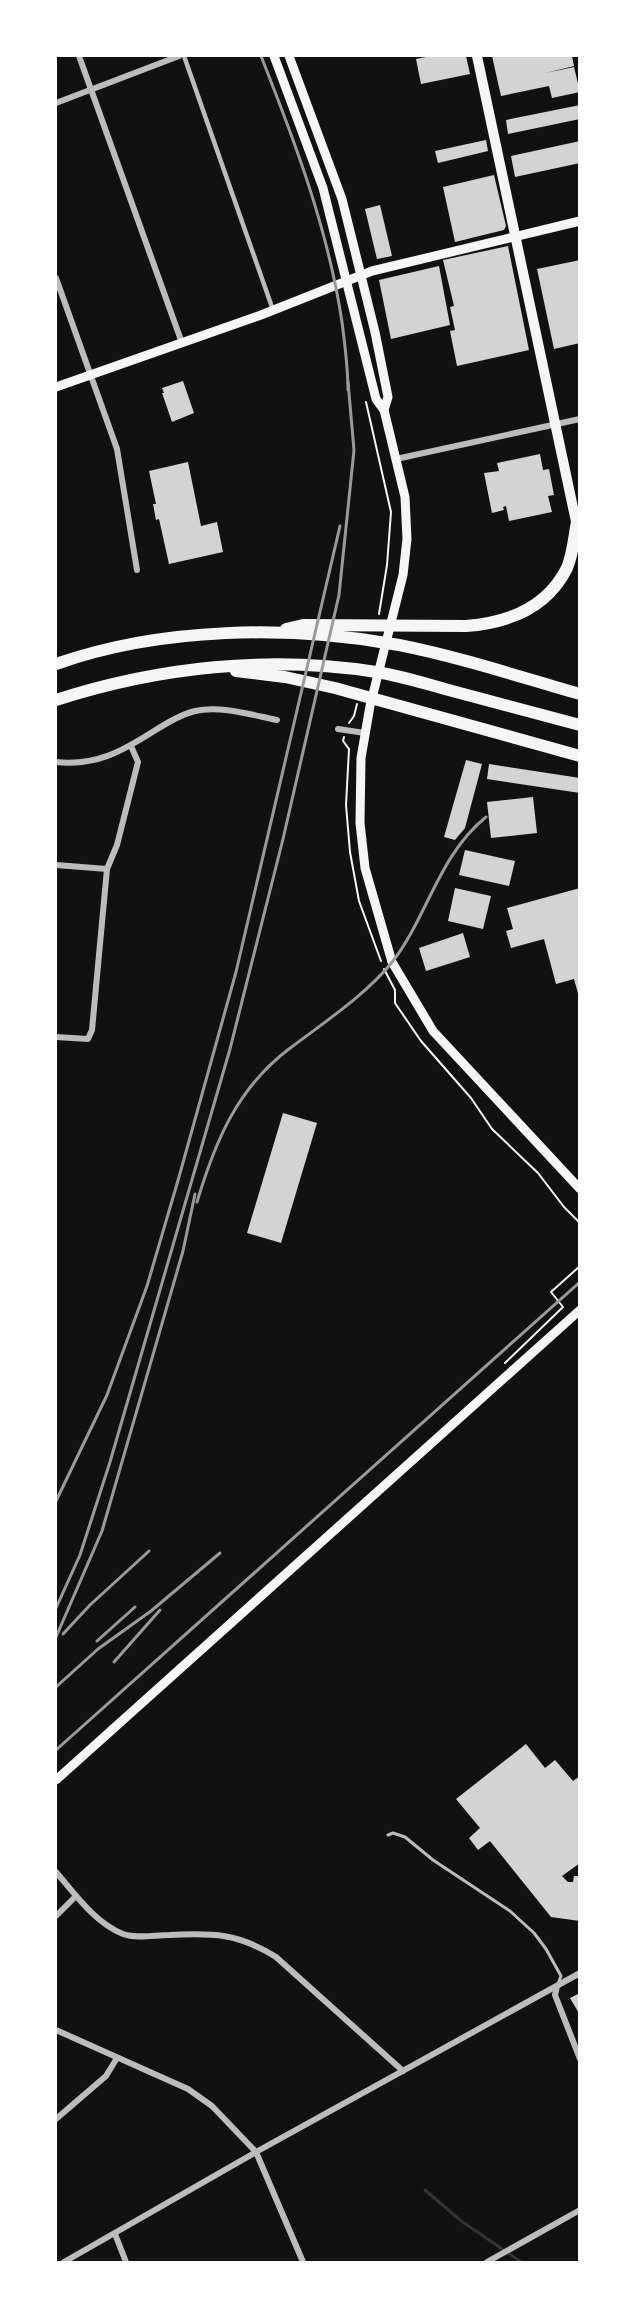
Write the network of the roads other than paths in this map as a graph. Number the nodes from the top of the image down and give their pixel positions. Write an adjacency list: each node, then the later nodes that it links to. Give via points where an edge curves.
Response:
1 (79, 56): 7 (street)
2 (178, 56): 7 (street)
3 (184, 56): 14 (street)
4 (274, 56): 13 (main road, via 323,188)
5 (289, 56): 11 (main road, via 336,181)
6 (477, 56): 10 (main road)
7 (91, 89): 8 (street); 15 (street)
8 (56, 103)
9 (579, 221): 10 (main road)
10 (516, 236): 11 (main road); 20 (main road)
11 (361, 276): 13 (main road); 18 (main road, via 388,397)
12 (56, 278): 16 (street)
13 (347, 282): 14 (main road); 18 (main road, via 376,399)
14 (273, 310): 15 (main road)
15 (182, 343): 16 (main road)
16 (90, 375): 17 (main road); 24 (street, via 117,449)
17 (56, 387)
18 (384, 410): 21 (main road)
19 (579, 418): 20 (street)
20 (556, 424): 21 (street); 22 (main road)
21 (396, 459): 33 (main road, via 406,505 406,551)
22 (577, 522): 23 (main road); 25 (highway, via 567,567 552,589 517,616 486,625 303,625)
23 (579, 536)
24 (137, 570)
25 (274, 632): 26 (highway, via 174,638); 28 (highway, via 349,637 430,652)
26 (56, 664)
27 (256, 670): 29 (highway, via 211,668 116,682); 31 (highway, via 291,664 378,672); 35 (highway)
28 (579, 694)
29 (56, 700)
30 (277, 720): 34 (street, via 222,710 196,711 171,721)
31 (579, 724)
32 (341, 729): 33 (street)
33 (365, 733): 40 (main road, via 359,787 362,851 396,972 433,1031)
34 (131, 746): 36 (street, via 89,762); 38 (street, via 138,762)
35 (579, 756)
36 (56, 762)
37 (56, 865): 38 (street)
38 (107, 869): 39 (street, via 92,1030 88,1039)
39 (56, 1037)
40 (579, 1188)
41 (579, 1310): 42 (main road)
42 (56, 1780)
43 (388, 1835): 48 (lane, via 405,1837 510,1911 546,1949 561,1976)
44 (56, 1872): 45 (street)
45 (76, 1896): 46 (street); 52 (street, via 106,1924 125,1935 220,1934 258,1945)
46 (56, 1916)
47 (579, 1973): 48 (street)
48 (557, 1986): 51 (street, via 555,1995); 52 (street)
49 (56, 2030): 50 (street)
50 (117, 2058): 53 (street, via 106,2076); 54 (street, via 188,2089 212,2106)
51 (579, 2059)
52 (403, 2071): 54 (street)
53 (56, 2119)
54 (256, 2152): 56 (street); 59 (street)
55 (579, 2210): 60 (street)
56 (115, 2234): 57 (street); 58 (street)
57 (64, 2262)
58 (126, 2262)
59 (303, 2262)
60 (487, 2262)

